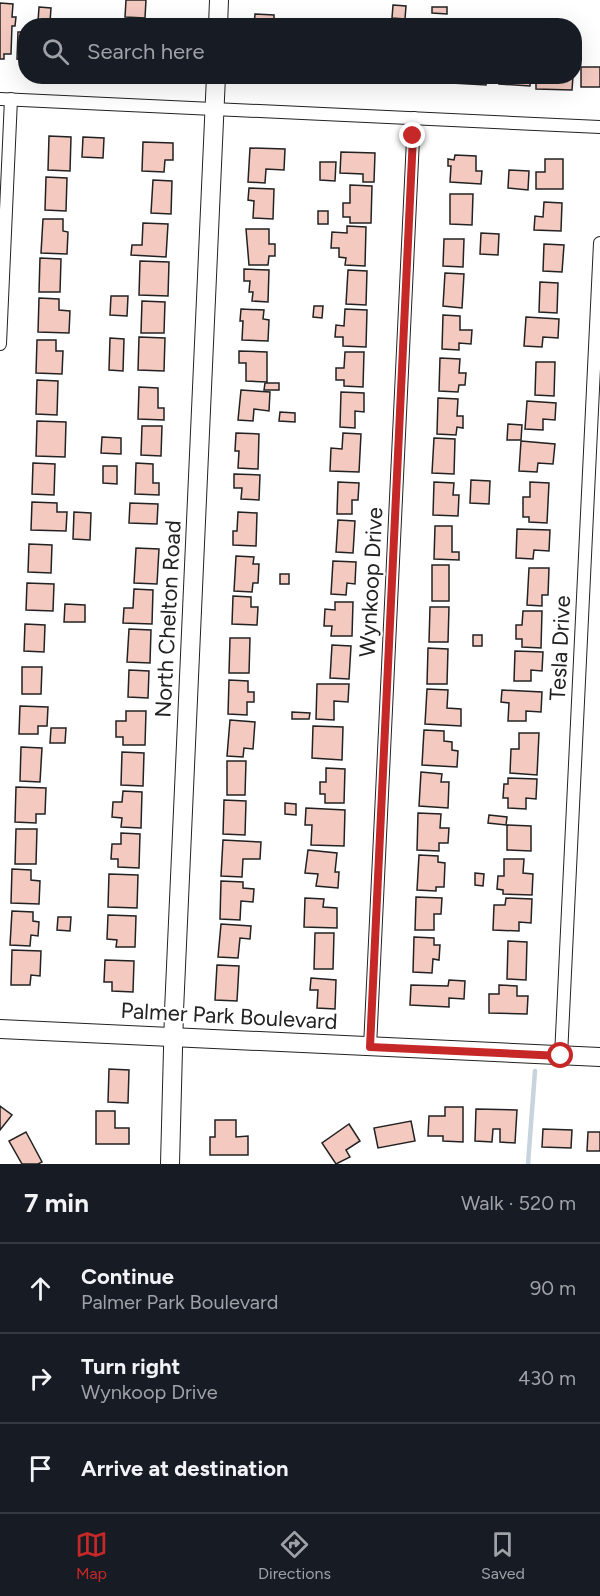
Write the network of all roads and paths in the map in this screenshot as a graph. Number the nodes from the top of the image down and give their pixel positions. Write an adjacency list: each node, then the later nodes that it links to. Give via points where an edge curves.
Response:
1 (219, 0): 2 (main road)
2 (218, 18)
3 (216, 84): 5 (main road, North Chelton Road)
4 (6, 99): 5 (street); 9 (street)
5 (214, 109): 6 (street); 11 (main road, North Chelton Road)
6 (414, 118): 7 (street); 12 (street, Wynkoop Drive)
7 (600, 127)
8 (600, 243): 13 (street, Tesla Drive)
9 (0, 344)
10 (0, 1029): 11 (main road, Palmer Park Boulevard)
11 (173, 1037): 12 (main road, Palmer Park Boulevard); 15 (main road, North Chelton Road)
12 (370, 1047): 13 (main road, Palmer Park Boulevard)
13 (561, 1056): 14 (main road, Palmer Park Boulevard)
14 (600, 1058)
15 (170, 1164)

